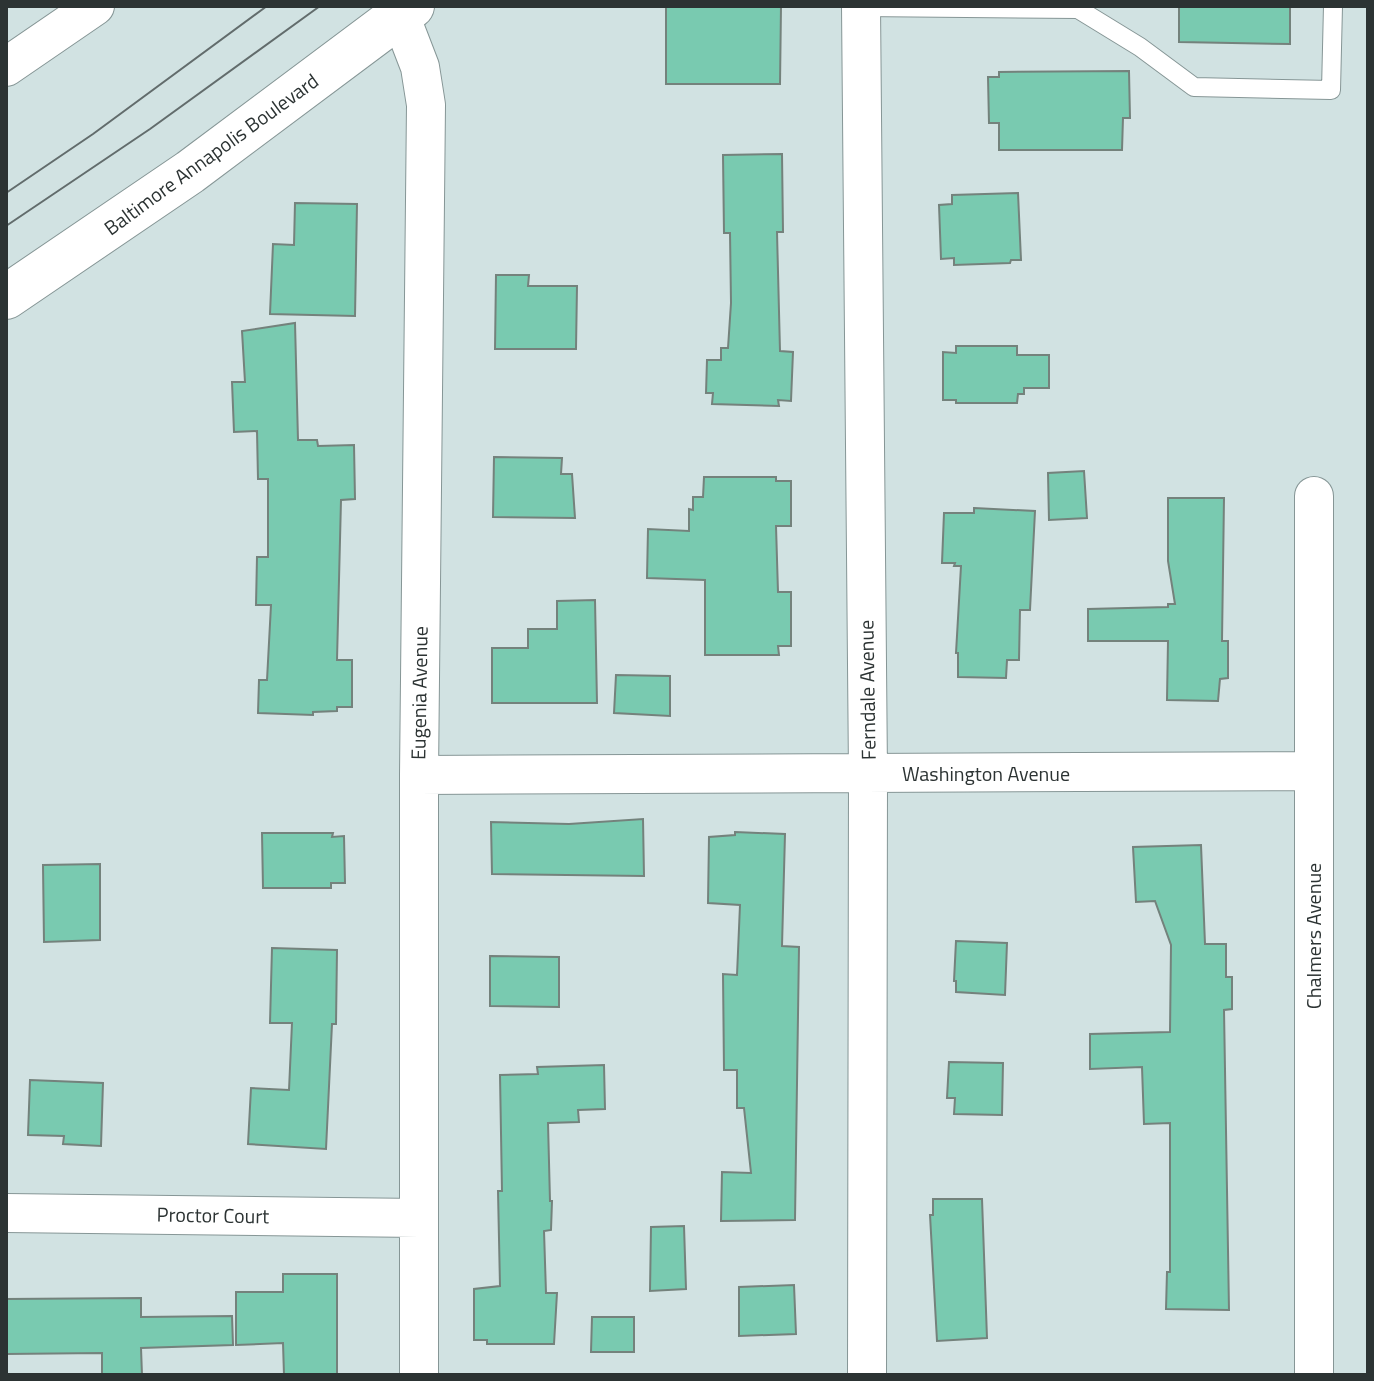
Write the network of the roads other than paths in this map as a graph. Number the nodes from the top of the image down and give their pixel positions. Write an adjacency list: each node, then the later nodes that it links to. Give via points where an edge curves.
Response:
1 (95, 6): 5 (street)
2 (1333, 6): 3 (lane, via 1331,90 1194,87 1078,9)
3 (861, 7): 9 (street, Ferndale Avenue)
4 (406, 11): 6 (main road, Baltimore Annapolis Boulevard, via 190,172); 10 (street, Eugenia Avenue, via 426,105)
5 (6, 67)
6 (6, 297)
7 (1314, 496): 8 (street, Chalmers Avenue)
8 (1313, 771): 9 (street, Washington Avenue); 15 (street, Chalmers Avenue)
9 (868, 774): 10 (street, Washington Avenue); 14 (street, Ferndale Avenue)
10 (419, 775): 12 (street, Eugenia Avenue)
11 (6, 1213): 12 (street, Proctor Court)
12 (419, 1218): 13 (street, Eugenia Avenue)
13 (419, 1375)
14 (867, 1375)
15 (1314, 1375)

